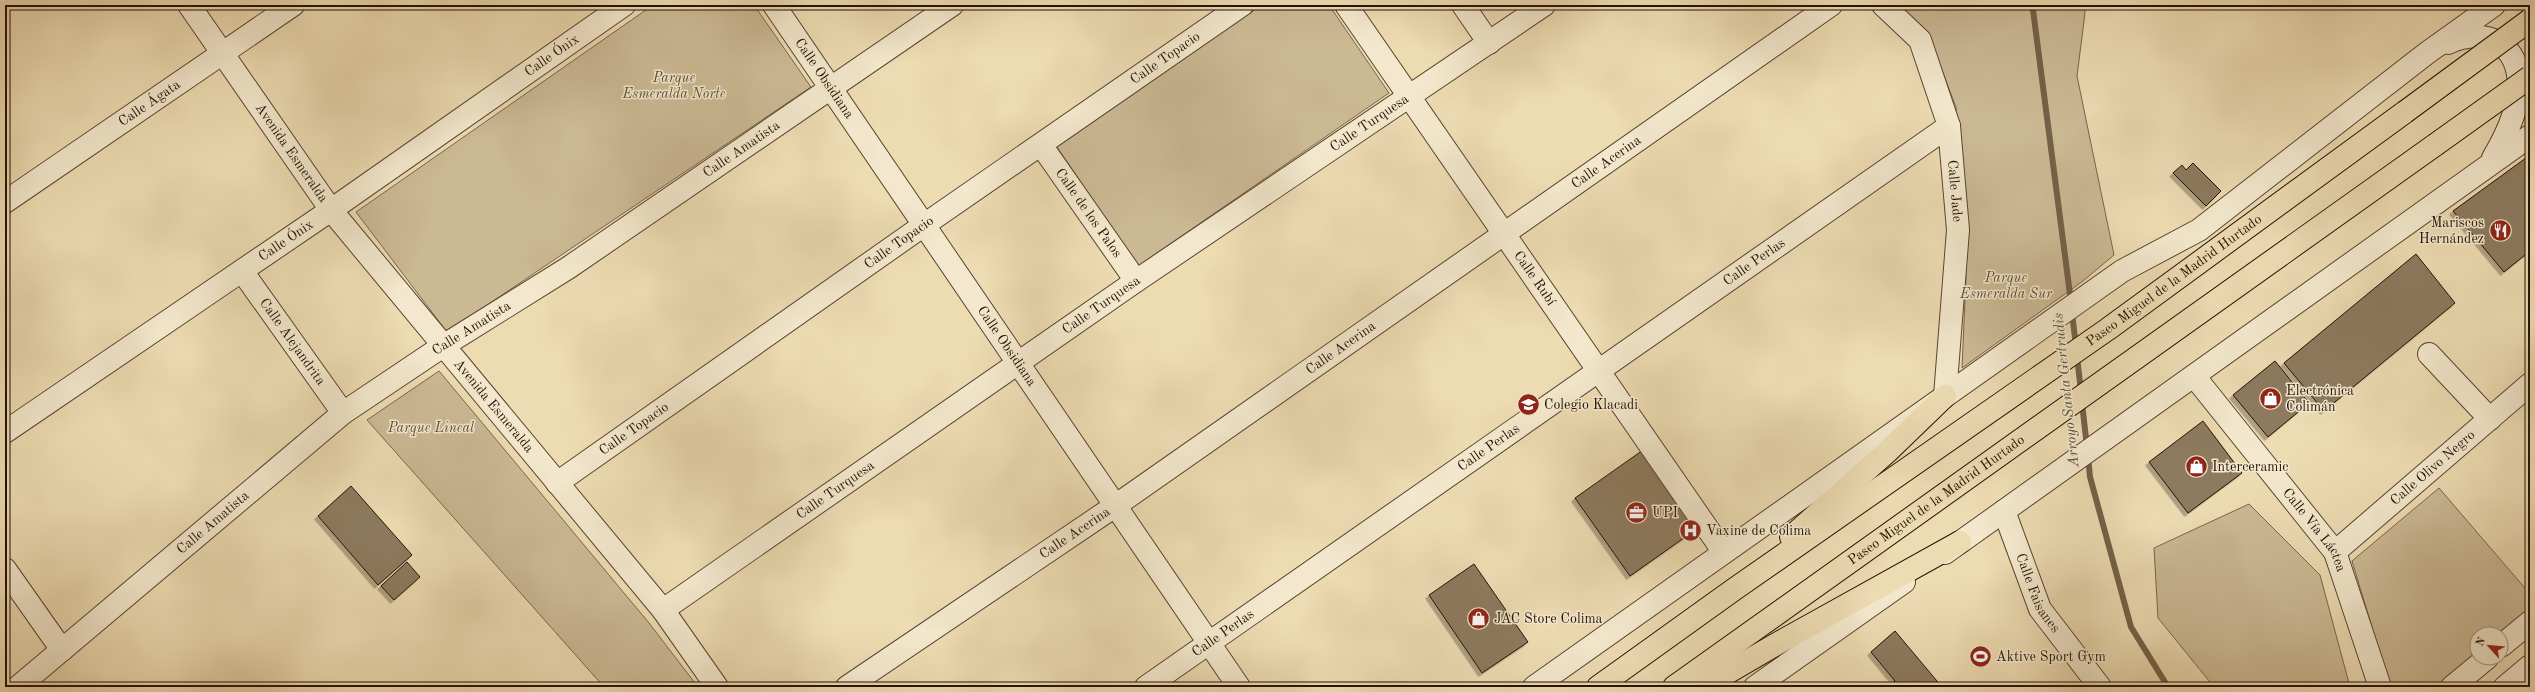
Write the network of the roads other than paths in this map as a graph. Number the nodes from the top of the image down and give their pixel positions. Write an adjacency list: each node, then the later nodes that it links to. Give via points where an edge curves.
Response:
1 (189, 5): 16 (street, Avenida Esmeralda)
2 (293, 5): 16 (street, Calle Ágata)
3 (624, 5): 25 (street, Calle Ónix)
4 (774, 5): 18 (street, Calle Obsidiana)
5 (952, 5): 18 (street, Calle Amatista)
6 (1242, 5): 22 (street, Calle Topacio)
7 (1346, 5): 19 (street, Calle Rubí)
8 (1463, 5): 14 (street)
9 (1544, 5): 14 (street, Calle Turquesa)
10 (1832, 5): 27 (street, Calle Acerina)
11 (1884, 5): 20 (street, Calle Jade, via 1920,40)
12 (2494, 5): 15 (street)
13 (2530, 20): 47 (highway, Paseo Miguel de la Madrid Hurtado, bridge, via 2108,329)
14 (1489, 43): 19 (street, Calle Turquesa)
15 (2427, 53): 23 (street, via 2453,40 2473,36 2493,39 2519,55 2530,78 2526,99); 36 (street, via 2199,230 2122,271)
16 (223, 54): 24 (street, Calle Ágata); 25 (street, Avenida Esmeralda)
17 (2530, 77): 62 (highway, Paseo Miguel de la Madrid Hurtado, bridge)
18 (830, 88): 26 (street, Calle Obsidiana); 30 (street, Calle Amatista, via 568,268)
19 (1410, 98): 27 (street, Calle Rubí); 29 (street, Calle Turquesa)
20 (1949, 126): 33 (street, Calle Perlas); 36 (street, Calle Jade, via 1958,230)
21 (2530, 136): 23 (street)
22 (1041, 145): 26 (street, Calle Topacio); 29 (street, Calle de los Palos)
23 (2488, 166): 34 (street)
24 (5, 202)
25 (331, 210): 28 (street, Calle Ónix); 30 (street, Avenida Esmeralda)
26 (924, 225): 32 (street, Calle Obsidiana); 40 (street, Calle Topacio)
27 (1504, 234): 33 (street, Calle Rubí); 41 (street, Calle Acerina)
28 (242, 271): 37 (street, Calle Alejandrita); 39 (street, Calle Ónix)
29 (1136, 282): 32 (street, Calle Turquesa)
30 (444, 346): 37 (street, Calle Amatista); 40 (street, Avenida Esmeralda)
31 (2430, 354): 38 (street)
32 (1019, 364): 41 (street, Calle Obsidiana); 48 (street, Calle Turquesa)
33 (1598, 372): 44 (street, Calle Rubí); 51 (street, Calle Perlas)
34 (2194, 376): 42 (street, via 2130,419); 45 (street, Calle Vía Láctea)
35 (2530, 384): 38 (street, Calle Olivo Negro)
36 (1945, 396): 44 (street); 47 (highway)
37 (343, 413): 52 (street, Calle Amatista)
38 (2490, 419): 45 (street, Calle Olivo Negro)
39 (5, 432)
40 (557, 483): 48 (street, Avenida Esmeralda)
41 (1115, 506): 51 (street, Calle Obsidiana); 57 (street, Calle Acerina)
42 (2004, 511): 43 (street); 65 (street, Calle Faisanes, via 2040,609)
43 (1960, 542): 63 (highway); 64 (street)
44 (1723, 551): 60 (street)
45 (2335, 552): 66 (street, Calle Vía Láctea)
46 (5, 569): 52 (street)
47 (1736, 588): 61 (highway, Paseo Miguel de la Madrid Hurtado)
48 (663, 610): 56 (street, Avenida Esmeralda)
49 (2530, 622): 50 (street)
50 (2509, 639)
51 (1210, 644): 58 (street, Calle Perlas); 59 (street, Calle Obsidiana)
52 (62, 650): 55 (street, Calle Amatista)
53 (2477, 666): 67 (street)
54 (2530, 666): 68 (street)
55 (18, 687)
56 (717, 687)
57 (847, 687)
58 (1146, 687)
59 (1239, 687)
60 (1534, 687)
61 (1598, 687)
62 (1674, 687)
63 (1703, 687)
64 (1755, 687)
65 (2100, 687)
66 (2380, 687)
67 (2452, 687)
68 (2505, 687)

